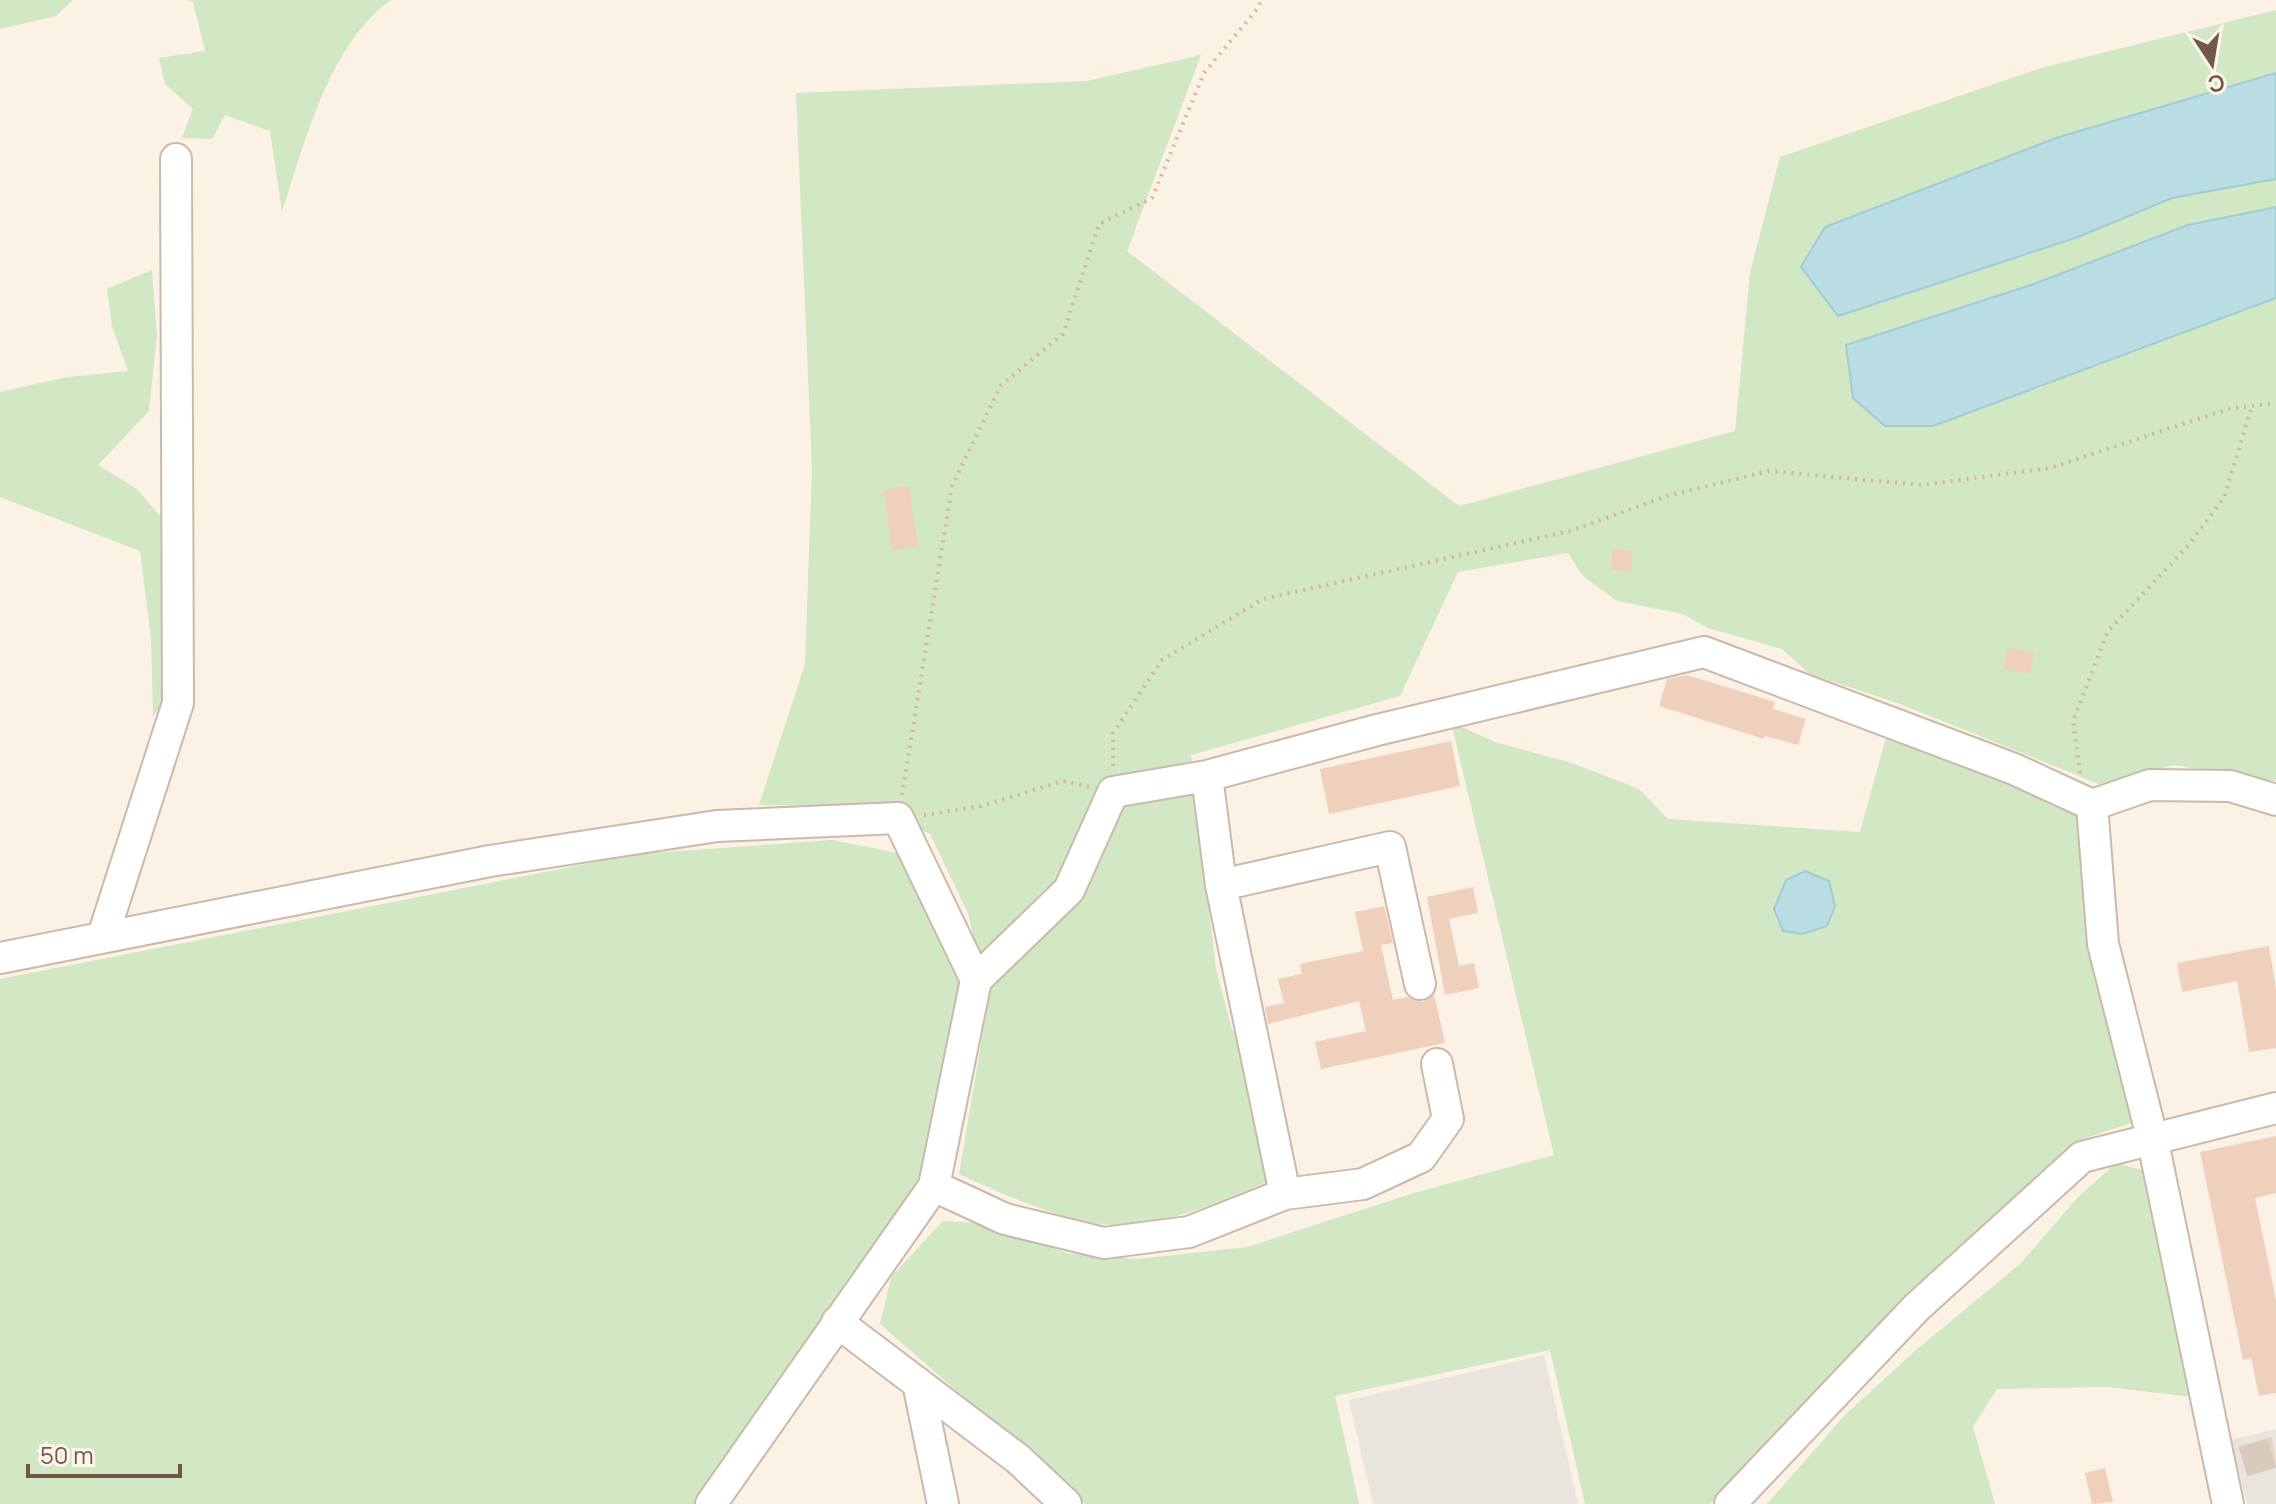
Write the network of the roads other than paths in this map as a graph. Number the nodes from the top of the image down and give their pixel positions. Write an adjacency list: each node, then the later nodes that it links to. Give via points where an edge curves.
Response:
1 (176, 159): 6 (street, via 178,703)
2 (1207, 776): 4 (street, via 1704,652 2014,769); 5 (street); 8 (street, via 1113,792 1069,890)
3 (2276, 800): 4 (street, via 2230,786 2150,785)
4 (2092, 805): 12 (street, via 2103,944)
5 (1221, 885): 9 (street, via 1390,847); 14 (street)
6 (103, 936): 7 (street); 8 (street, via 490,861 717,826 898,818)
7 (0, 958)
8 (976, 980): 13 (street)
9 (1420, 984)
10 (1437, 1064): 14 (street, via 1448,1119 1421,1157 1363,1184)
11 (2276, 1108): 12 (street)
12 (2152, 1137): 20 (street, via 2082,1157 1916,1308); 21 (street, via 2232,1465)
13 (934, 1186): 14 (street, via 1005,1219 1104,1243 1189,1232); 15 (street)
14 (1285, 1194)
15 (837, 1322): 16 (street); 17 (street)
16 (918, 1383): 18 (street); 19 (street, via 1018,1459)
17 (711, 1504)
18 (943, 1504)
19 (1066, 1504)
20 (1730, 1504)
21 (2228, 1504)

